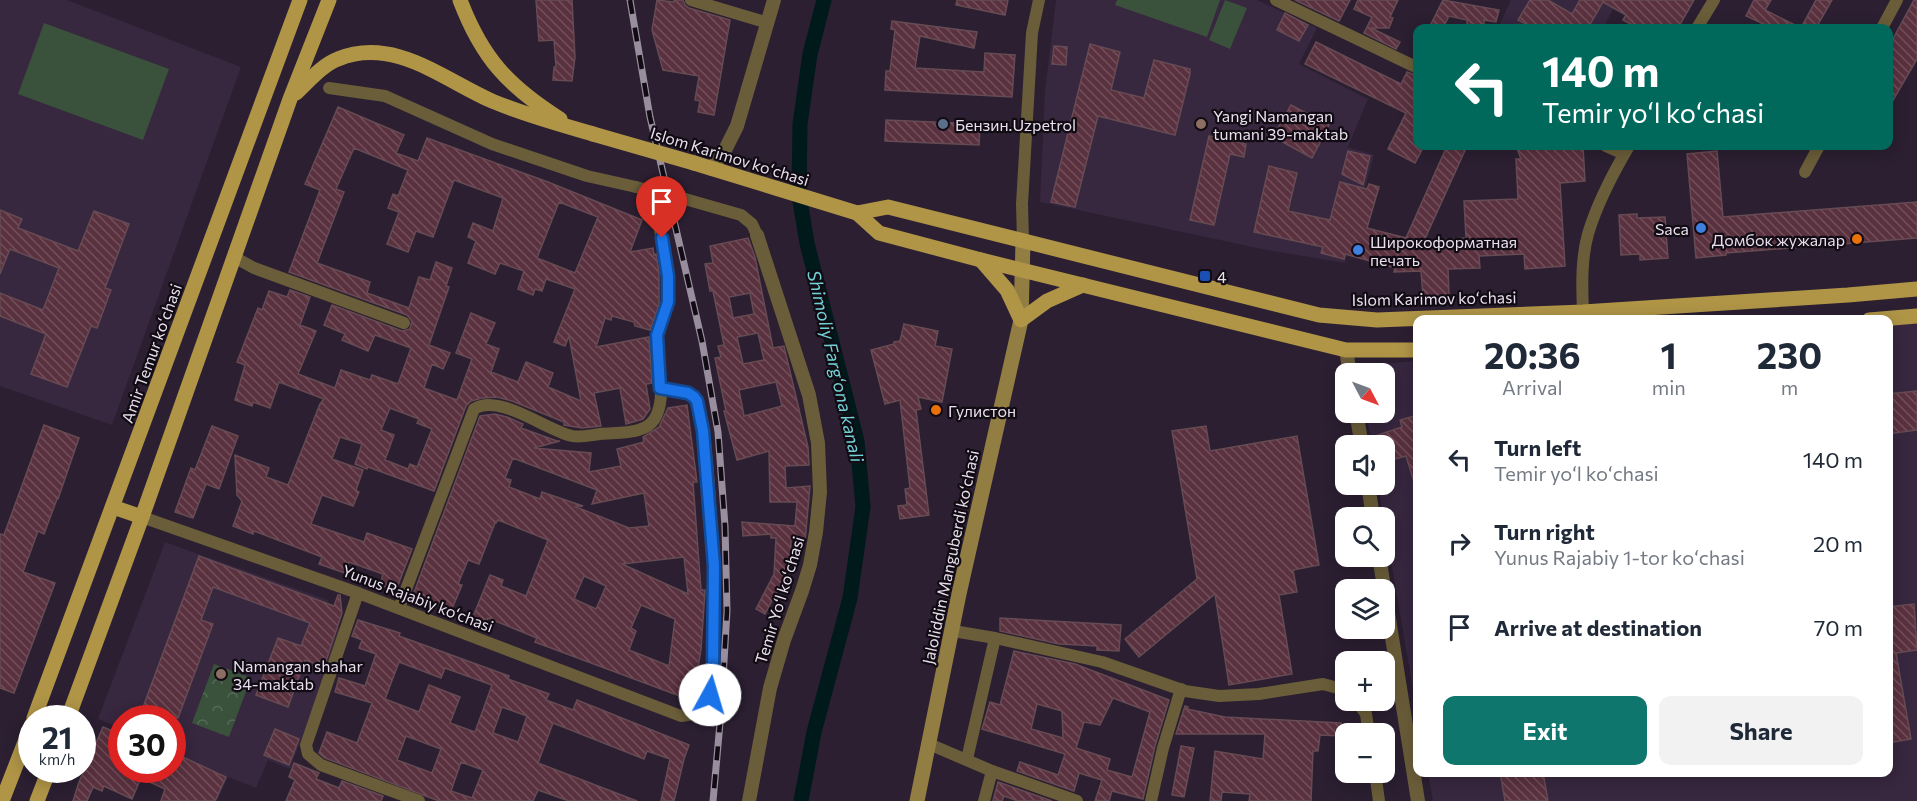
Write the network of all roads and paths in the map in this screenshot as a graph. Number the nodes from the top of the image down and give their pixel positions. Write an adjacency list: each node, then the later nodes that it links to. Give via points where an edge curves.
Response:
1 (300, 0): 41 (main road, Amir Temur koʻchasi)
2 (329, 0): 15 (main road)
3 (460, 0): 16 (main road, via 483,50 507,78 551,113)
4 (691, 0): 10 (street)
5 (774, 0): 10 (street)
6 (1039, 0): 24 (street, via 1032,33)
7 (1276, 0): 13 (street)
8 (1714, 0): 11 (street)
9 (1898, 0): 12 (street)
10 (768, 23): 19 (street, via 737,126)
11 (1699, 24)
12 (1884, 24)
13 (1413, 66)
14 (329, 88): 23 (street, bridge, via 385,96 492,144 587,176 741,215)
15 (290, 99): 16 (main road, via 337,59 362,52 387,53 416,62 510,108); 25 (main road)
16 (593, 134): 19 (main road, Islom Karimov koʻchasi, bridge)
17 (1627, 150): 30 (street, via 1588,235 1582,272)
18 (1817, 150): 20 (street)
19 (711, 169): 21 (main road, Islom Karimov koʻchasi)
20 (1804, 172)
21 (857, 213): 24 (main road, Islom Karimov koʻchasi, via 888,207); 26 (main road, Islom Karimov koʻchasi, via 879,233)
22 (658, 220): 40 (street, via 668,276 668,302 657,335)
23 (757, 235): 63 (street, Temir Yoʻl koʻchasi, via 809,396 818,443 820,492 810,565 770,688)
24 (1023, 241): 27 (main road, Jaloliddin Manguberdi koʻchasi); 34 (main road, Islom Karimov koʻchasi, via 1319,315)
25 (234, 258): 36 (street); 42 (main road)
26 (981, 260): 27 (main road, Islom Karimov koʻchasi); 35 (main road, via 1007,290)
27 (1022, 270): 28 (main road, Islom Karimov koʻchasi); 35 (main road, Jaloliddin Manguberdi koʻchasi)
28 (1083, 285): 35 (main road, via 1047,301); 37 (main road, Islom Karimov koʻchasi)
29 (1917, 289): 30 (main road, Islom Karimov koʻchasi)
30 (1583, 312): 31 (main road, Islom Karimov koʻchasi)
31 (1506, 315)
32 (1917, 316): 33 (main road)
33 (1893, 318)
34 (1413, 319)
35 (1020, 320): 46 (main road, Jaloliddin Manguberdi koʻchasi)
36 (404, 323)
37 (1346, 350): 38 (main road, Islom Karimov koʻchasi); 39 (street)
38 (1413, 350)
39 (1348, 363)
40 (660, 388): 45 (street, via 658,414 648,425 633,432 572,436 490,404 474,409); 45 (street, Yunus Rajabiy ko‘chasi, via 688,393 697,401 703,431 714,578 713,673 710,695 700,711 681,716)
41 (113, 507): 42 (main road); 50 (main road, Amir Temur koʻchasi)
42 (142, 517): 44 (street, Yunus Rajabiy ko‘chasi); 51 (main road)
43 (1381, 567): 55 (street)
44 (358, 592): 45 (street, Yunus Rajabiy ko‘chasi); 62 (street, via 306,745 308,754 321,765)
45 (399, 608)
46 (953, 631): 47 (street); 52 (main road, Jaloliddin Manguberdi koʻchasi)
47 (995, 638): 49 (street, via 1102,662); 54 (street)
48 (1335, 687): 49 (street, via 1323,684 1219,696)
49 (1181, 689): 67 (street, via 1162,748)
50 (39, 705)
51 (73, 705)
52 (929, 744): 54 (street); 64 (main road, Jaloliddin Manguberdi koʻchasi)
53 (18, 759): 60 (main road)
54 (967, 759): 56 (street)
55 (1413, 770)
56 (992, 771): 65 (street); 66 (street)
57 (1414, 777): 69 (street)
58 (44, 783): 61 (main road)
59 (1377, 783): 68 (street)
60 (2, 798)
61 (37, 801)
62 (419, 801)
63 (749, 801)
64 (917, 801)
65 (984, 801)
66 (1077, 801)
67 (1152, 801)
68 (1379, 801)
69 (1418, 801)

